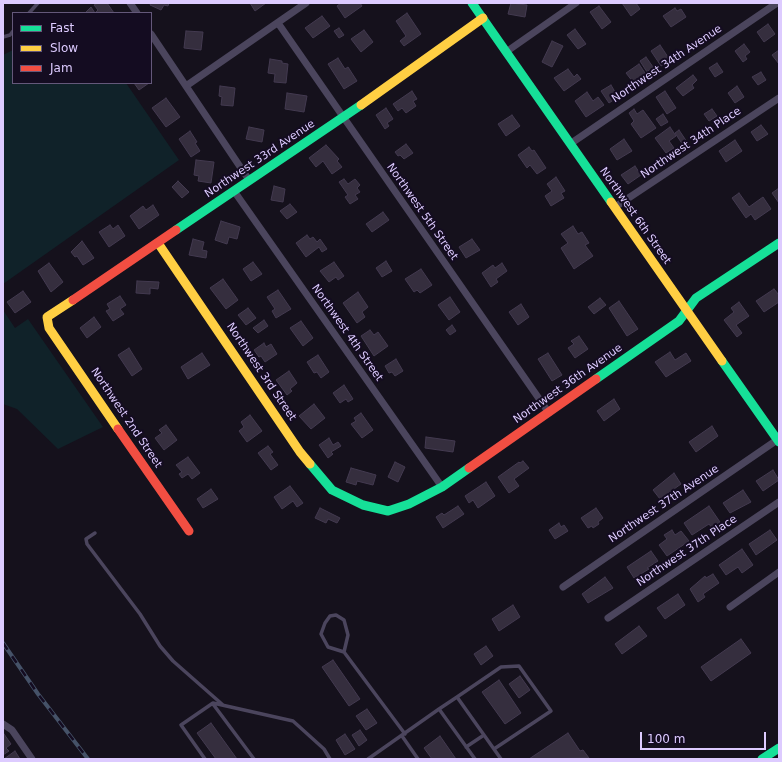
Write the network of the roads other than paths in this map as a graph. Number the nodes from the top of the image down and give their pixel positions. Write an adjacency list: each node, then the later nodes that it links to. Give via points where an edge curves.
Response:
1 (38, 3): 7 (lane)
2 (130, 3): 8 (street)
3 (306, 3): 10 (street)
4 (472, 3): 9 (street, Northwest 6th Street)
5 (576, 3): 14 (street)
6 (777, 3): 18 (street, Northwest 34th Avenue)
7 (30, 12)
8 (136, 12)
9 (482, 18): 14 (street, Northwest 6th Street); 17 (street, Northwest 33rd Avenue)
10 (278, 22): 15 (street); 17 (street, Northwest 5th Street)
11 (12, 32): 13 (lane)
12 (152, 35): 15 (street)
13 (3, 37)
14 (506, 52): 18 (street, Northwest 6th Street)
15 (186, 86): 19 (street)
16 (779, 98): 21 (street, Northwest 34th Place)
17 (343, 118): 19 (street, Northwest 33rd Avenue); 26 (street, Northwest 5th Street)
18 (570, 144): 21 (street, Northwest 6th Street)
19 (249, 180): 20 (street, Northwest 33rd Avenue)
20 (234, 191): 22 (street, Northwest 33rd Avenue); 28 (street, Northwest 4th Street)
21 (615, 207): 24 (street, Northwest 6th Street)
22 (158, 243): 25 (street, Northwest 33rd Avenue); 29 (street, Northwest 3rd Street, via 300,452 332,490)
23 (779, 243): 24 (street, Northwest 36th Avenue, via 696,298)
24 (687, 310): 26 (street, Northwest 36th Avenue, via 679,321); 27 (street, Northwest 6th Street)
25 (47, 317): 31 (street, Northwest 2nd Street, via 49,328)
26 (549, 413): 28 (street, Northwest 36th Avenue)
27 (778, 441): 34 (street, Northwest 37th Avenue)
28 (442, 487): 29 (street, Northwest 36th Avenue, via 409,504 388,511)
29 (356, 502)
30 (779, 502): 36 (street, Northwest 37th Place)
31 (189, 531)
32 (95, 533): 40 (lane, via 86,539 87,544 140,614 160,646 173,661)
33 (779, 572): 35 (street)
34 (563, 586)
35 (730, 607)
36 (608, 618)
37 (344, 652): 37 (lane, via 348,635 344,620 336,615 330,616 321,634 328,647); 43 (lane)
38 (457, 697): 41 (lane); 44 (lane); 47 (lane, via 501,667 519,666 551,711)
39 (213, 703): 40 (lane); 49 (lane, via 181,725); 50 (lane)
40 (223, 705): 51 (lane, via 292,721 324,749)
41 (440, 709): 43 (lane); 45 (lane)
42 (4, 724): 48 (street, via 12,730)
43 (403, 735): 52 (lane); 53 (lane)
44 (484, 735): 45 (lane); 47 (lane)
45 (466, 747): 54 (lane)
46 (779, 748): 56 (street)
47 (494, 749): 55 (lane)
48 (32, 759)
49 (205, 759)
50 (254, 759)
51 (330, 759)
52 (368, 759)
53 (418, 759)
54 (475, 759)
55 (501, 759)
56 (762, 759)

